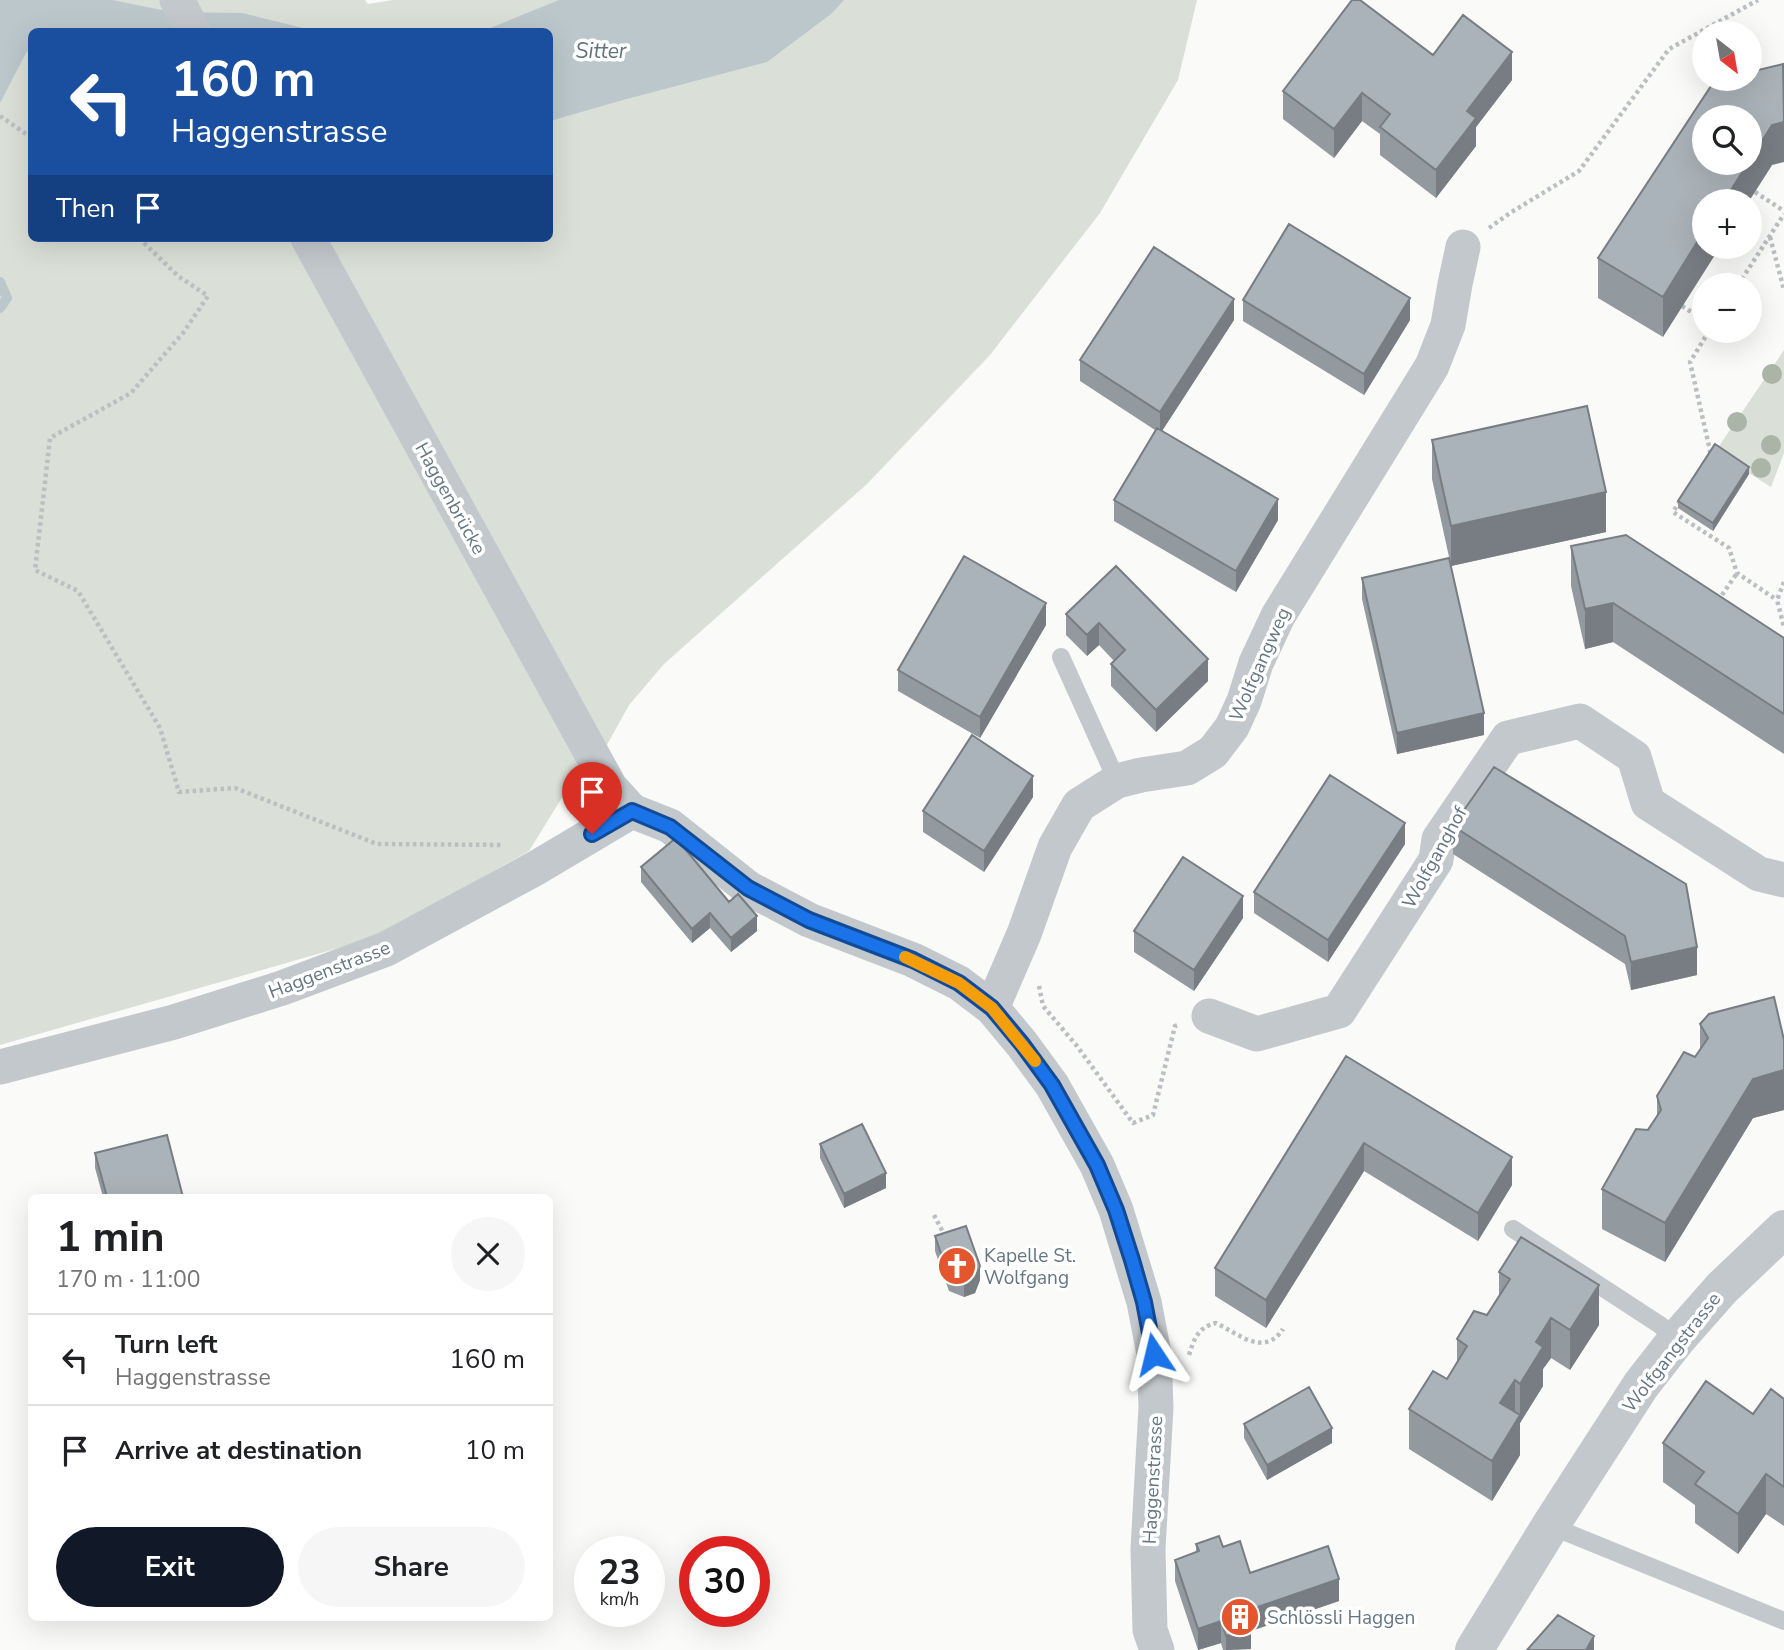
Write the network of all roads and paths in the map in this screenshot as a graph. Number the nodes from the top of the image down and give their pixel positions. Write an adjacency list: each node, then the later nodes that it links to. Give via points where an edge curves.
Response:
1 (177, 0): 3 (street)
2 (1758, 0): 11 (path, via 1669,49 1579,171)
3 (192, 28)
4 (0, 116): 5 (path)
5 (28, 135)
6 (1762, 197): 7 (path)
7 (1784, 212): 8 (path)
8 (1770, 237): 12 (path); 13 (path)
9 (143, 242): 28 (path, via 178,276 208,296 131,393 50,438 35,570 78,591 160,728 179,792 235,788 377,844)
10 (310, 242): 25 (street, Haggenbrücke)
11 (1463, 247): 26 (street, Wolfgangweg, via 1448,326 1432,366 1278,616 1232,727 1213,752 1187,768)
12 (1746, 273)
13 (1784, 290)
14 (1682, 306): 15 (path)
15 (1692, 312)
16 (1702, 343): 17 (path, via 1690,362 1711,455)
17 (1703, 465)
18 (1680, 500): 19 (path, via 1673,512 1729,548)
19 (1737, 573): 21 (path); 22 (path)
20 (1784, 582): 22 (path)
21 (1722, 595)
22 (1777, 600): 23 (path)
23 (1784, 627)
24 (1060, 657): 26 (lane)
25 (594, 757): 27 (street, Haggenstrasse, via 610,787)
26 (1117, 780): 31 (street, Wolfgangweg, via 1079,805 1055,847)
27 (632, 811): 31 (street, Haggenstrasse, via 670,827 748,888 809,920 913,960 959,983); 33 (street, Haggenstrasse, via 386,949 174,1022)
28 (516, 845)
29 (1784, 880): 32 (street, Wolfganghof, via 1759,874 1648,803 1634,757 1580,721 1508,738 1439,839 1436,860 1339,1011 1257,1034)
30 (1038, 976): 32 (path, via 1043,1006 1133,1124 1153,1115 1175,1026)
31 (992, 1008): 43 (street, Haggenstrasse, via 1052,1085 1097,1165 1144,1302 1154,1354 1156,1407 1149,1549 1150,1630)
32 (1209, 1016)
33 (0, 1067)
34 (934, 1215): 37 (path)
35 (1513, 1229): 39 (lane)
36 (1784, 1229): 39 (street, Wolfgangstrasse)
37 (949, 1244)
38 (1283, 1329): 40 (path, via 1274,1340 1264,1343 1216,1324 1207,1325 1196,1336)
39 (1677, 1339): 41 (street, Wolfgangstrasse, via 1640,1385)
40 (1186, 1367)
41 (1552, 1523): 42 (lane); 44 (street, Wolfgangstrasse)
42 (1784, 1620)
43 (1157, 1650)
44 (1474, 1650)

